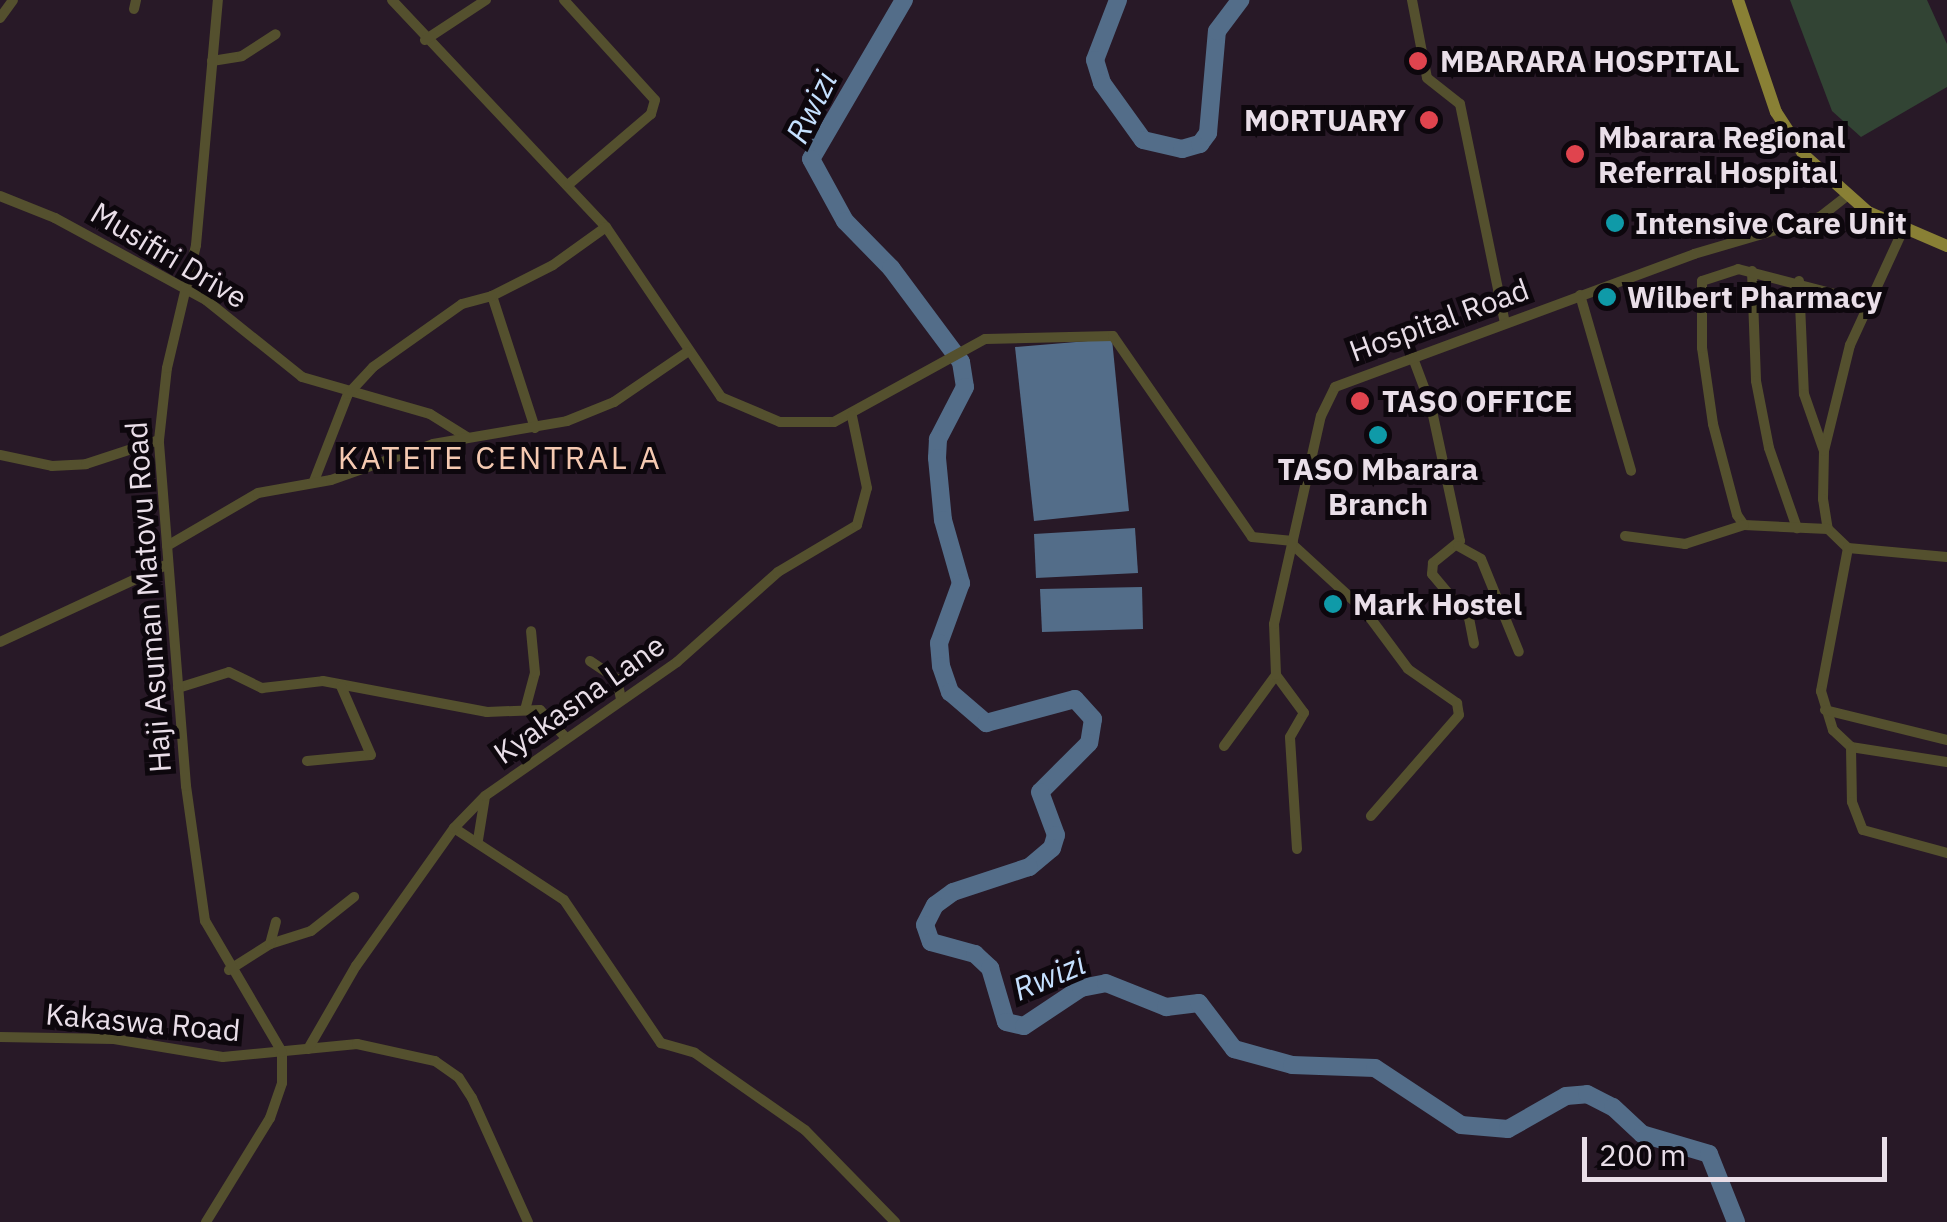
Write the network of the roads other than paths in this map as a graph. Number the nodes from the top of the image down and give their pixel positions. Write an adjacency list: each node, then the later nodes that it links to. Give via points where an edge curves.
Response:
1 (13, 0): 8 (street)
2 (218, 0): 11 (street, Haji Asuman Matovu Road)
3 (392, 0): 10 (street)
4 (486, 0): 10 (street)
5 (564, 0): 12 (street, via 655,100 651,114)
6 (1412, 0): 24 (street, via 1427,78 1460,104)
7 (1738, 0): 14 (main road, via 1782,121)
8 (0, 18)
9 (276, 34): 11 (street, via 242,56)
10 (426, 40): 12 (street)
11 (212, 61): 20 (street, Haji Asuman Matovu Road)
12 (569, 184): 15 (street)
13 (0, 196): 20 (street, Musifiri Drive, via 55,218)
14 (1846, 197): 16 (main road); 21 (street, Hospital Road, via 1820,217)
15 (606, 227): 22 (street, via 553,265); 25 (street, via 641,271)
16 (1904, 230): 17 (main road); 23 (street)
17 (1947, 246)
18 (1752, 271): 19 (street); 36 (street, via 1702,282 1701,294 1713,424); 37 (street, via 1756,381 1769,448)
19 (1798, 281): 23 (street); 32 (street, via 1804,394)
20 (187, 290): 27 (street, Musifiri Drive, via 302,377); 31 (street, Haji Asuman Matovu Road, via 167,368)
21 (1580, 295): 24 (street, Hospital Road); 34 (street)
22 (492, 296): 27 (street, via 462,304 373,367); 29 (street)
23 (1866, 302): 32 (street)
24 (1505, 323): 26 (street, Hospital Road)
25 (687, 352): 28 (street, via 721,396 757,414 805,424); 29 (street, via 614,402)
26 (1413, 358): 40 (street, Hospital Road, via 1352,378 1325,402); 42 (street, via 1431,406)
27 (348, 394): 30 (street, Musifiri Drive, via 430,414); 35 (street)
28 (852, 416): 40 (street, via 970,346 1024,333 1120,339 1252,537); 54 (street, Kyakasna Lane, via 867,488 857,525 778,572 676,662)
29 (535, 428): 30 (street)
30 (468, 437): 35 (street)
31 (159, 440): 33 (street, via 86,464 52,466); 41 (street, Haji Asuman Matovu Road)
32 (1824, 451): 38 (street)
33 (0, 455)
34 (1630, 472)
35 (314, 481): 41 (street, via 258,493)
36 (1744, 526): 37 (street); 39 (street, via 1685,544)
37 (1797, 528): 38 (street)
38 (1828, 529): 43 (street)
39 (1625, 536)
40 (1293, 543): 51 (street, Hospital Road, via 1274,624); 64 (street, via 1365,611 1408,669 1459,708)
41 (167, 546): 45 (street, Haji Asuman Matovu Road)
42 (1458, 546): 48 (street, via 1433,563 1432,574 1468,618); 49 (street, via 1481,559)
43 (1848, 548): 44 (street); 56 (street, via 1821,690)
44 (1947, 557)
45 (168, 564): 47 (street); 53 (street, Haji Asuman Matovu Road)
46 (531, 631): 55 (street, via 535,673)
47 (0, 642)
48 (1474, 644)
49 (1519, 652)
50 (590, 660): 54 (street, via 618,679)
51 (1276, 675): 59 (street); 67 (street, via 1304,713 1290,737)
52 (341, 686): 53 (street, via 323,681 262,688 229,672); 55 (street, via 487,712); 61 (street, via 372,756)
53 (178, 688): 72 (street, Haji Asuman Matovu Road, via 205,921)
54 (621, 700): 57 (street, Kyakasna Lane)
55 (525, 710): 57 (street, via 540,710)
56 (1824, 710): 58 (street); 60 (street, via 1832,730)
57 (564, 737): 63 (street, Kyakasna Lane)
58 (1947, 740)
59 (1224, 746)
60 (1851, 747): 62 (street); 68 (street, via 1852,802 1862,830)
61 (307, 761)
62 (1947, 762)
63 (485, 796): 65 (street, Kyakasna Lane); 66 (street)
64 (1371, 816)
65 (454, 828): 66 (street); 74 (street, Kyakasna Lane, via 356,966)
66 (478, 840): 78 (street, via 564,900 661,1043 695,1054 804,1130)
67 (1297, 849)
68 (1947, 853)
69 (354, 896): 71 (street, via 311,931)
70 (276, 922): 71 (street)
71 (270, 944): 72 (street)
72 (229, 970): 75 (street, Haji Asuman Matovu Road)
73 (0, 1036): 75 (street, Kakaswa Road, via 114,1039 223,1057)
74 (308, 1048): 75 (street, Kakaswa Road); 77 (street, Kakaswa Road, via 357,1044 405,1052 459,1078)
75 (282, 1052): 76 (street, via 282,1083 270,1118)
76 (206, 1222)
77 (528, 1222)
78 (896, 1222)

